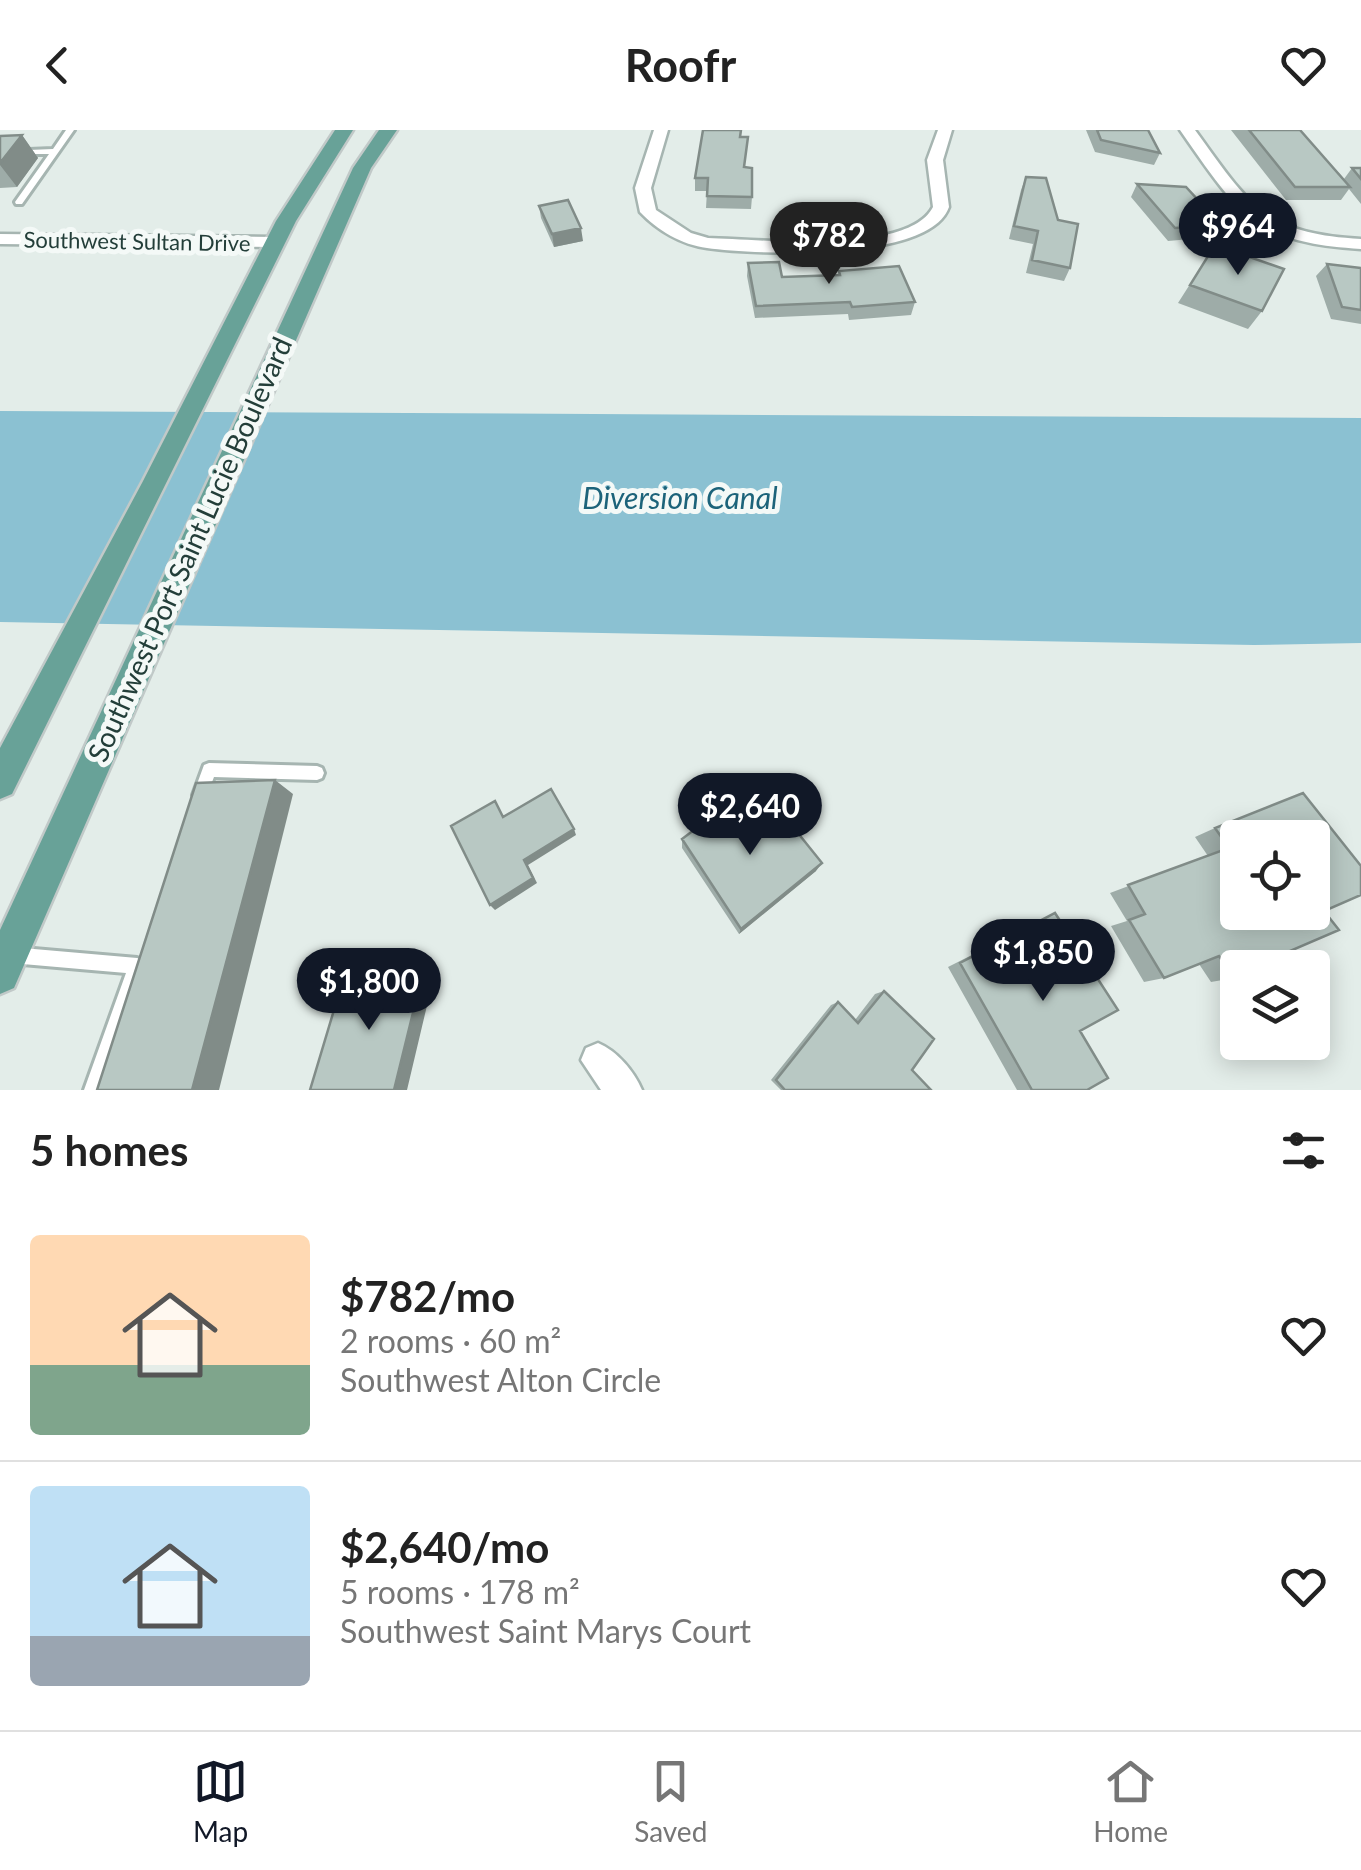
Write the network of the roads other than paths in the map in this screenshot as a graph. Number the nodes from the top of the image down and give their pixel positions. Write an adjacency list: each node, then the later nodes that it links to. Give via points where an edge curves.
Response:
1 (70, 130): 7 (lane)
2 (344, 130): 11 (main road, Southwest Port Saint Lucie Boulevard)
3 (388, 130): 17 (main road, Southwest Port Saint Lucie Boulevard, via 362,168)
4 (661, 130): 5 (street, via 642,188 648,212 685,237 873,243 933,225 942,208 935,160)
5 (946, 130)
6 (1187, 130): 12 (street, via 1248,214 1282,235)
7 (56, 151): 8 (lane); 9 (lane)
8 (29, 152)
9 (20, 202)
10 (0, 239): 11 (street, Southwest Sultan Drive)
11 (274, 242): 14 (main road, Southwest Port Saint Lucie Boulevard)
12 (1361, 244)
13 (317, 773): 15 (lane, via 209,770)
14 (0, 782)
15 (196, 806)
16 (144, 948): 18 (lane)
17 (4, 964): 18 (lane)
18 (137, 966): 20 (lane)
19 (598, 1060): 21 (street)
20 (92, 1090)
21 (624, 1090)

